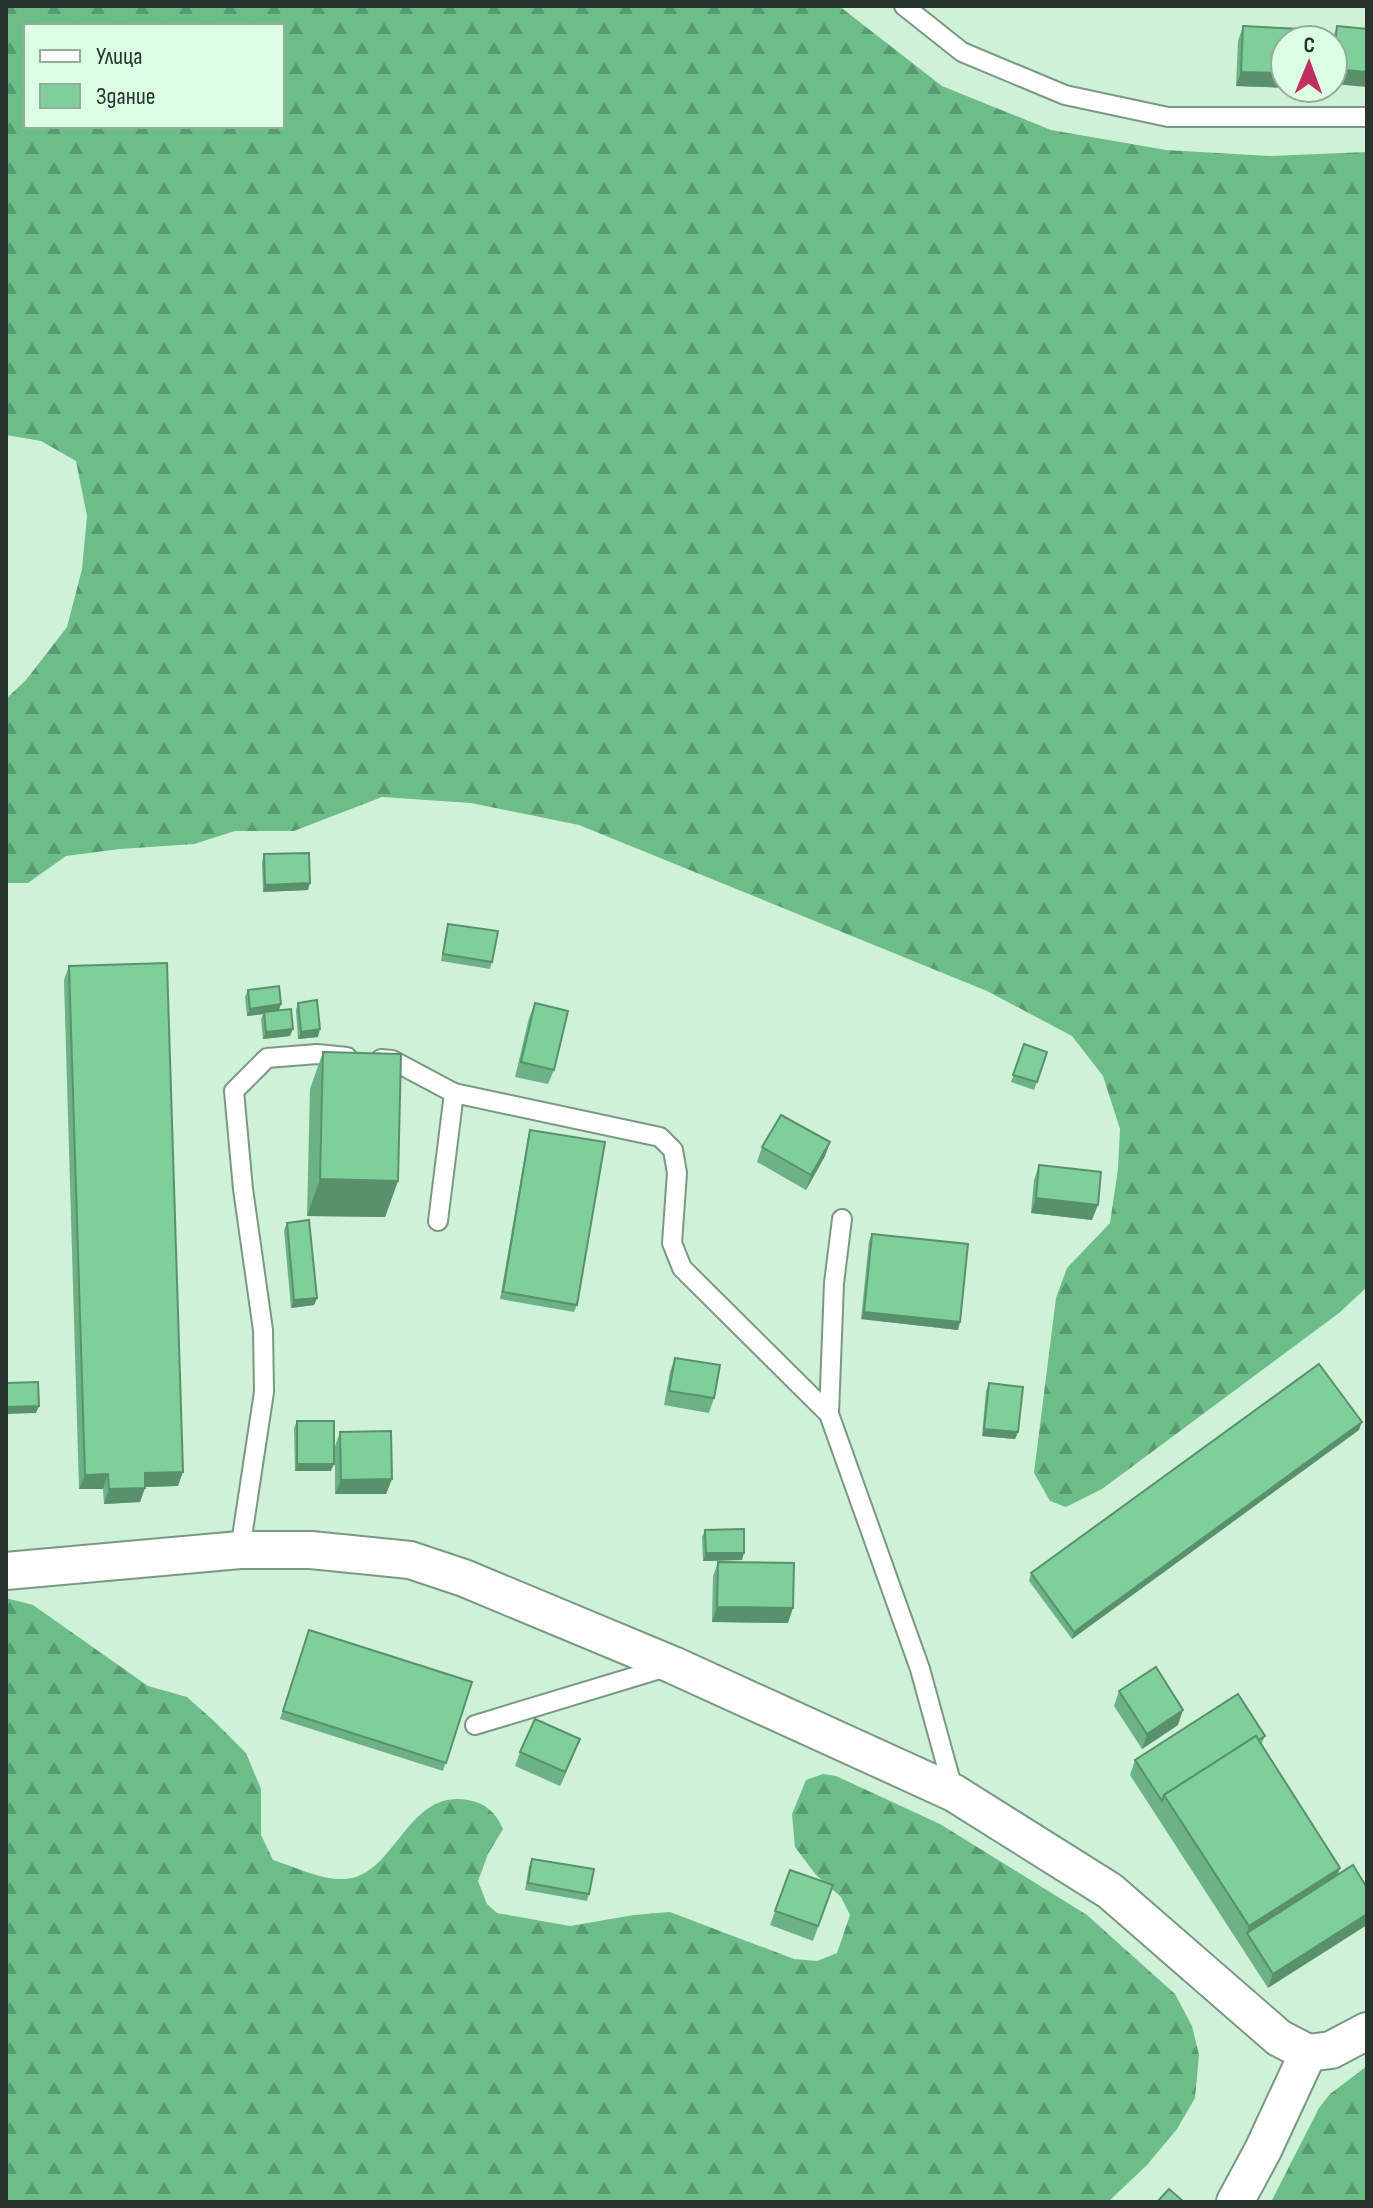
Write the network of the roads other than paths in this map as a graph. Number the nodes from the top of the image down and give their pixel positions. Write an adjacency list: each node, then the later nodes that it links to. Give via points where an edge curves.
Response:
1 (904, 6): 2 (lane, via 962,52 1065,95 1168,117)
2 (1367, 117)
3 (454, 1093): 5 (lane); 6 (lane, via 660,1137 673,1150 677,1173 672,1243 682,1268); 7 (lane, via 392,1060 317,1054 267,1058 234,1091 264,1345 264,1392)
4 (842, 1219): 6 (lane)
5 (438, 1221)
6 (829, 1414): 11 (lane, via 920,1669)
7 (240, 1550): 8 (street); 9 (street, via 410,1560)
8 (6, 1571)
9 (673, 1665): 10 (lane); 11 (street)
10 (475, 1725)
11 (954, 1793): 13 (street, via 1110,1891 1279,2038)
12 (1367, 2031): 13 (street, via 1331,2050)
13 (1308, 2053): 14 (street)
14 (1235, 2202)

